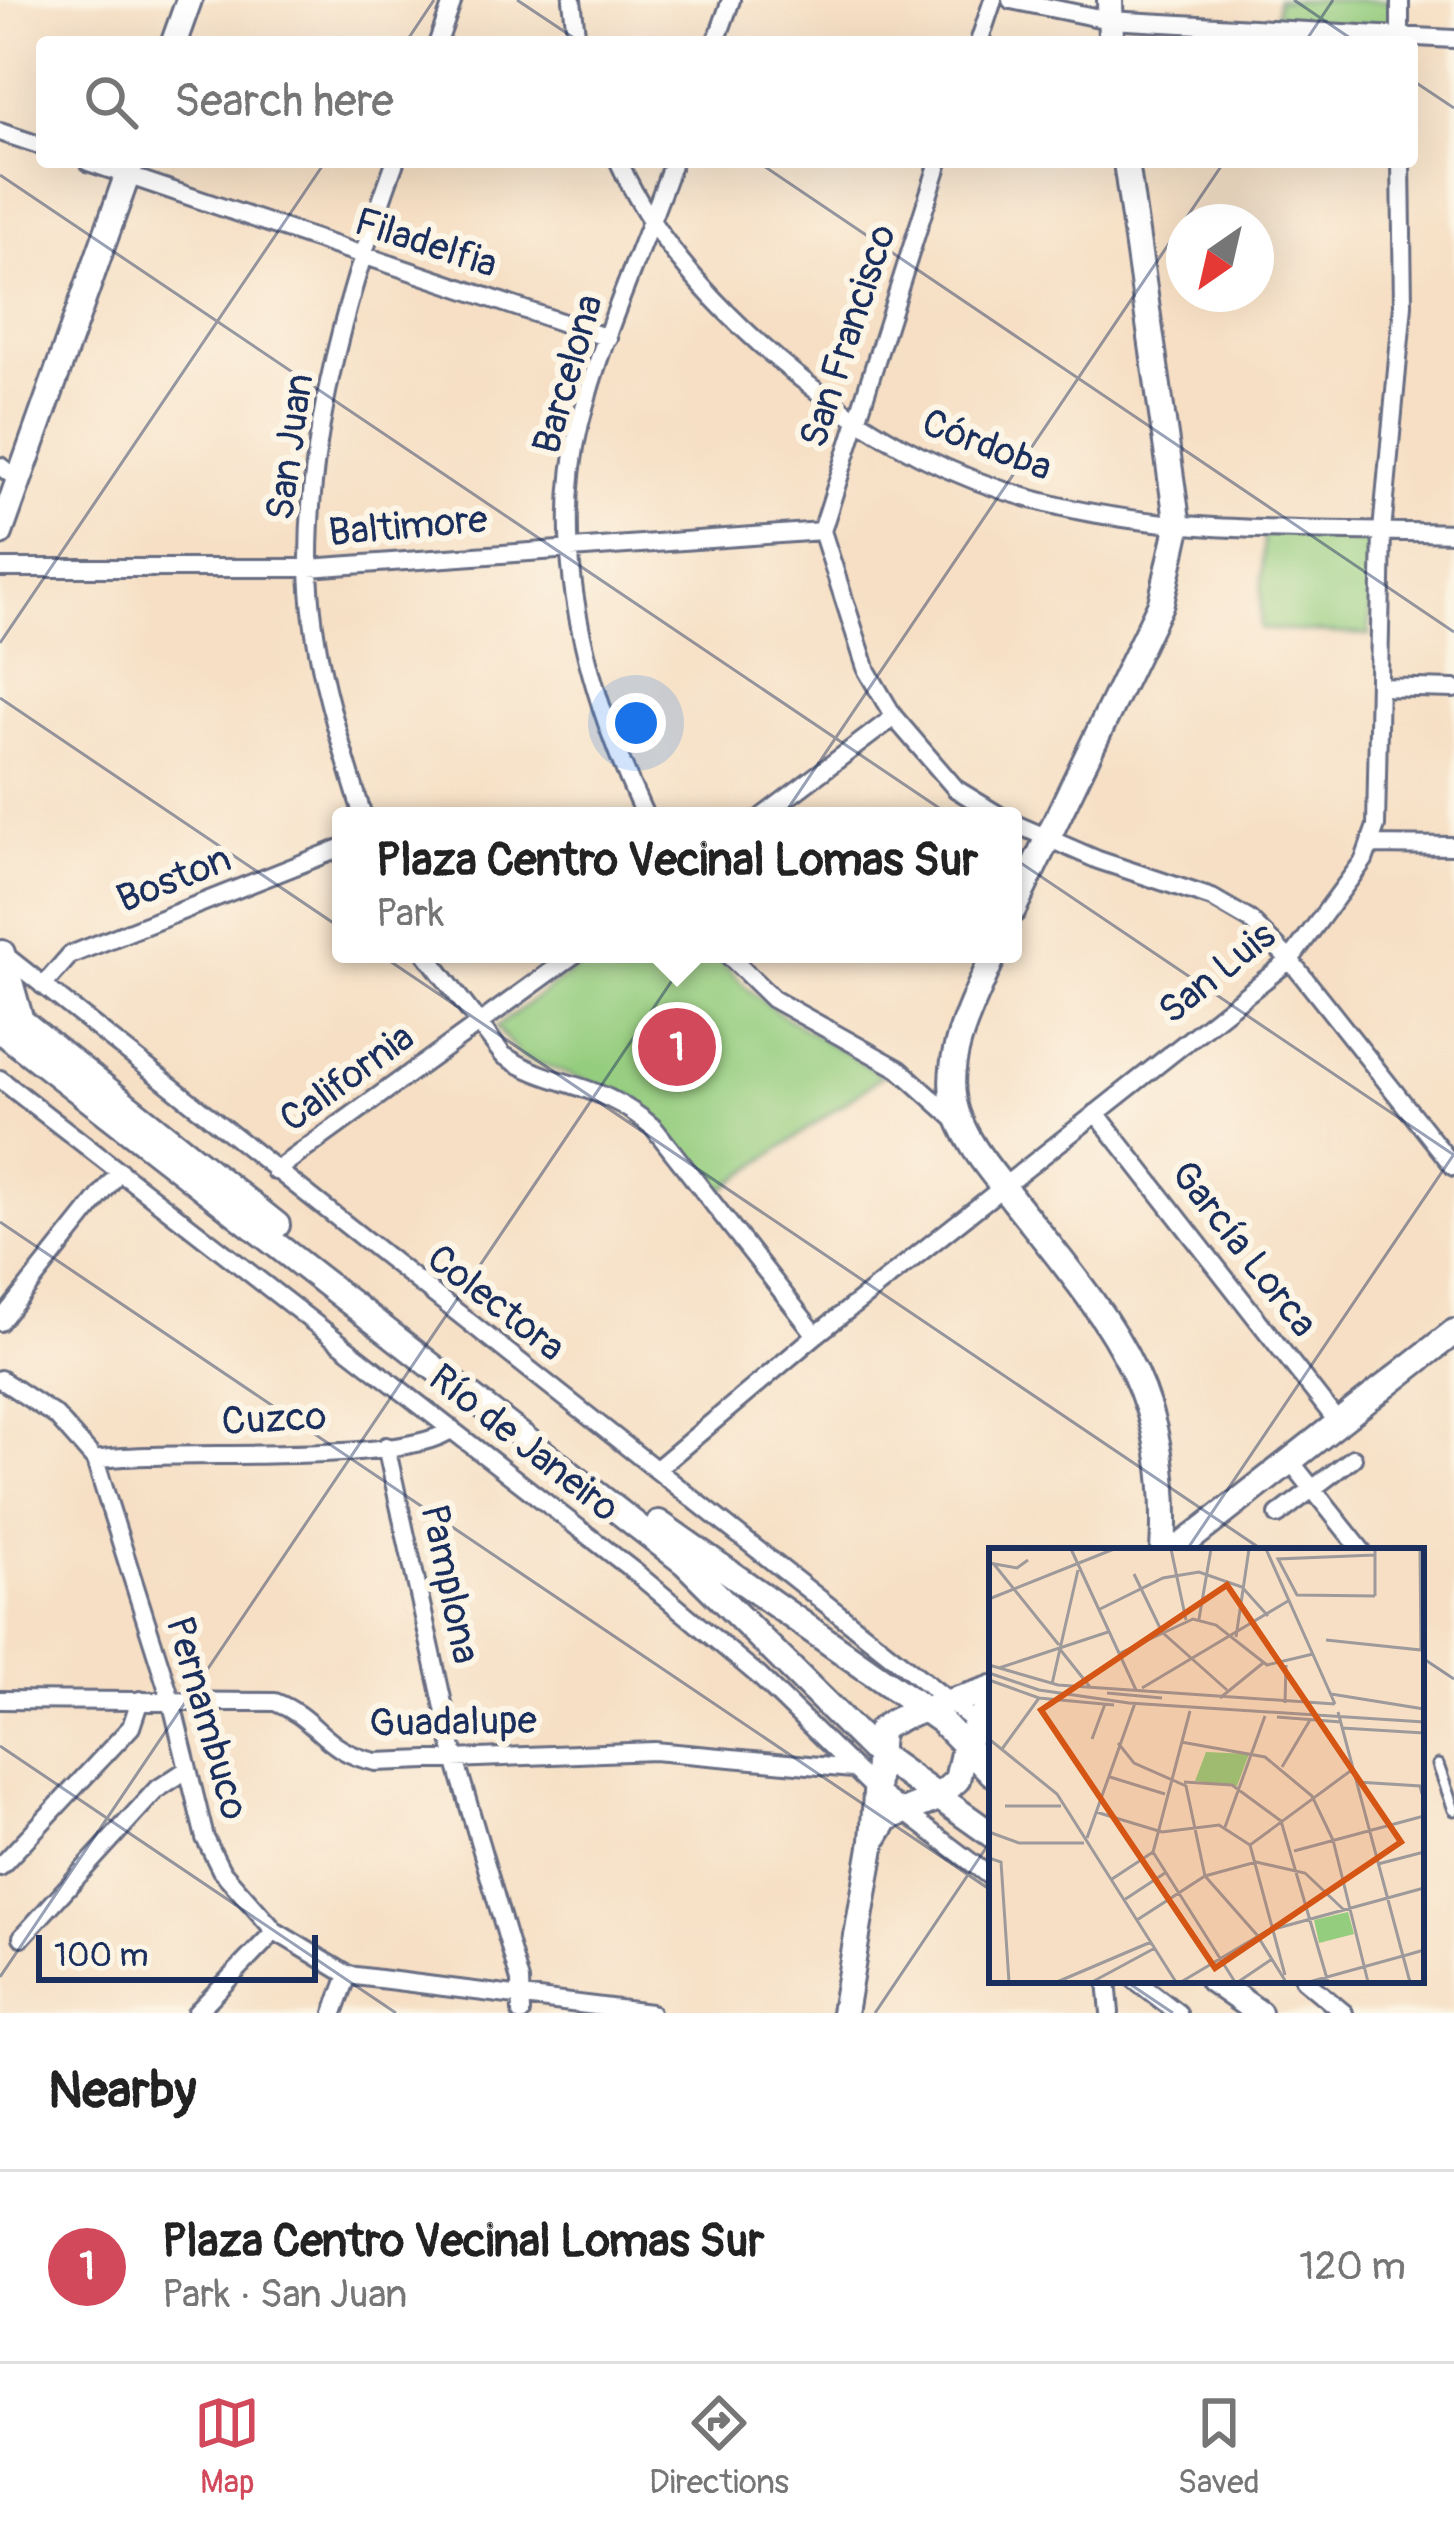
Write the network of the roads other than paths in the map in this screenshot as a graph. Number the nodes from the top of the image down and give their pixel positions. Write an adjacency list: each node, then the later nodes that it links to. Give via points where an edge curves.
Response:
1 (189, 0): 9 (main road)
2 (453, 0): 10 (street)
3 (572, 0): 11 (street)
4 (731, 0): 12 (street)
5 (993, 0): 13 (street)
6 (1011, 0): 8 (street)
7 (1400, 0): 15 (street)
8 (1110, 21): 14 (street)
9 (176, 36)
10 (440, 36)
11 (576, 36)
12 (718, 36)
13 (981, 36)
14 (1339, 36)
15 (1400, 36)
16 (1454, 39): 17 (street)
17 (1418, 40)
18 (0, 132): 19 (street)
19 (36, 144)
20 (393, 168): 28 (street, San Juan)
21 (623, 168): 27 (street, Córdoba)
22 (671, 168): 27 (street, Barcelona)
23 (937, 168): 30 (street, San Francisco)
24 (1127, 168): 32 (main road)
25 (1401, 168): 34 (street, via 1403,305)
26 (129, 169): 28 (street, Filadelfia); 31 (main road)
27 (653, 220): 29 (street, Barcelona); 30 (street, Córdoba, via 748,334)
28 (361, 256): 29 (street, Filadelfia); 39 (street, San Juan, via 328,386)
29 (608, 338): 37 (street, Barcelona, via 580,424)
30 (853, 419): 32 (street, Córdoba, via 915,457 1024,500); 33 (street, San Francisco)
31 (9, 473): 35 (main road)
32 (1178, 527): 34 (street, Córdoba); 48 (main road, via 1161,603)
33 (822, 531): 37 (street, Baltimore); 42 (street, via 867,671)
34 (1382, 531): 36 (street, Córdoba); 40 (street)
35 (0, 533)
36 (1454, 533)
37 (567, 546): 39 (street, Baltimore); 44 (street, Barcelona, via 594,682)
38 (0, 568): 39 (street, Baltimore)
39 (309, 568): 43 (street, San Juan, via 324,682)
40 (1378, 687): 41 (street); 49 (street)
41 (1454, 689)
42 (894, 717): 45 (street); 46 (street, via 956,789)
43 (360, 807)
44 (642, 807)
45 (775, 807)
46 (985, 807)
47 (1022, 827): 48 (street)
48 (1048, 839): 52 (main road); 54 (street, via 1231,906)
49 (1372, 845): 50 (street); 54 (street, San Luis)
50 (1454, 846)
51 (332, 852): 59 (street, Boston, via 70,955)
52 (1022, 892)
53 (1, 952): 59 (street, Colectora); 62 (main road)
54 (1290, 960): 64 (street, San Luis); 66 (street)
55 (433, 963): 61 (street)
56 (563, 963): 61 (street, California)
57 (736, 963): 65 (street, via 773,999 914,1079)
58 (991, 963): 65 (main road, via 955,1062 953,1100)
59 (43, 986): 68 (street, Colectora)
60 (0, 1004): 62 (main road)
61 (478, 1024): 68 (street, California); 72 (street, via 519,1066 596,1088 654,1128)
62 (10, 1025): 92 (main road, via 579,1466); 94 (main road, via 685,1563)
63 (0, 1078): 67 (street, Río de Janeiro)
64 (1096, 1113): 69 (street, San Luis); 74 (street, García Lorca)
65 (962, 1127): 69 (main road)
66 (1454, 1167)
67 (120, 1171): 70 (street); 75 (street, Río de Janeiro)
68 (274, 1171): 80 (street, Colectora)
69 (1004, 1187): 72 (street, San Luis); 83 (main road, via 1112,1325 1145,1392 1161,1463)
70 (0, 1322)
71 (1454, 1332): 74 (main road)
72 (816, 1335): 80 (street, San Luis)
73 (0, 1379): 78 (street, Pernambuco, via 56,1416)
74 (1340, 1425): 79 (main road)
75 (452, 1429): 76 (street, Cuzco, via 438,1439); 98 (street, Río de Janeiro, via 759,1676)
76 (386, 1446): 78 (street, Cuzco); 95 (street, Pamplona)
77 (1353, 1458): 81 (street)
78 (95, 1460): 89 (street, Pernambuco)
79 (1292, 1463): 81 (street); 84 (main road)
80 (658, 1468): 90 (street, Colectora)
81 (1313, 1489): 82 (street); 85 (street)
82 (1278, 1515)
83 (1162, 1548)
84 (1179, 1548)
85 (1360, 1548)
86 (989, 1689): 90 (main road)
87 (0, 1700): 88 (street, Guadalupe)
88 (140, 1700): 89 (street, Guadalupe); 106 (street, via 131,1727)
89 (171, 1700): 95 (street, Guadalupe, via 275,1702 352,1758); 99 (street, Pernambuco)
90 (953, 1704): 92 (main road); 93 (street)
91 (989, 1706): 93 (main road)
92 (928, 1712): 93 (main road); 94 (main road, via 886,1723)
93 (978, 1734): 96 (main road); 101 (main road, via 957,1780)
94 (875, 1752): 100 (main road); 101 (main road)
95 (456, 1762): 98 (street, Guadalupe, via 654,1751); 116 (street, Pamplona)
96 (989, 1765)
97 (1438, 1765): 103 (lane)
98 (854, 1769): 100 (street, Río de Janeiro)
99 (185, 1771): 108 (street, Pernambuco, via 221,1870); 109 (street, via 156,1790)
100 (877, 1791): 102 (street, Río de Janeiro); 105 (main road)
101 (936, 1799): 102 (main road); 104 (main road)
102 (904, 1810): 105 (main road, via 887,1818); 107 (street, Río de Janeiro)
103 (1454, 1810)
104 (989, 1833)
105 (873, 1841): 120 (main road)
106 (0, 1868)
107 (989, 1876)
108 (275, 1931): 110 (street, Pernambuco); 117 (street)
109 (22, 1937)
110 (348, 1975): 116 (street, Pernambuco); 118 (street)
111 (1107, 1983): 121 (street)
112 (1140, 1983): 122 (street)
113 (1216, 1983): 123 (main road)
114 (1233, 1983): 124 (main road)
115 (1308, 1983): 125 (street)
116 (521, 2005): 119 (street, Pernambuco)
117 (196, 2013)
118 (334, 2013)
119 (650, 2013)
120 (844, 2013)
121 (1110, 2013)
122 (1178, 2013)
123 (1259, 2013)
124 (1269, 2013)
125 (1344, 2013)

